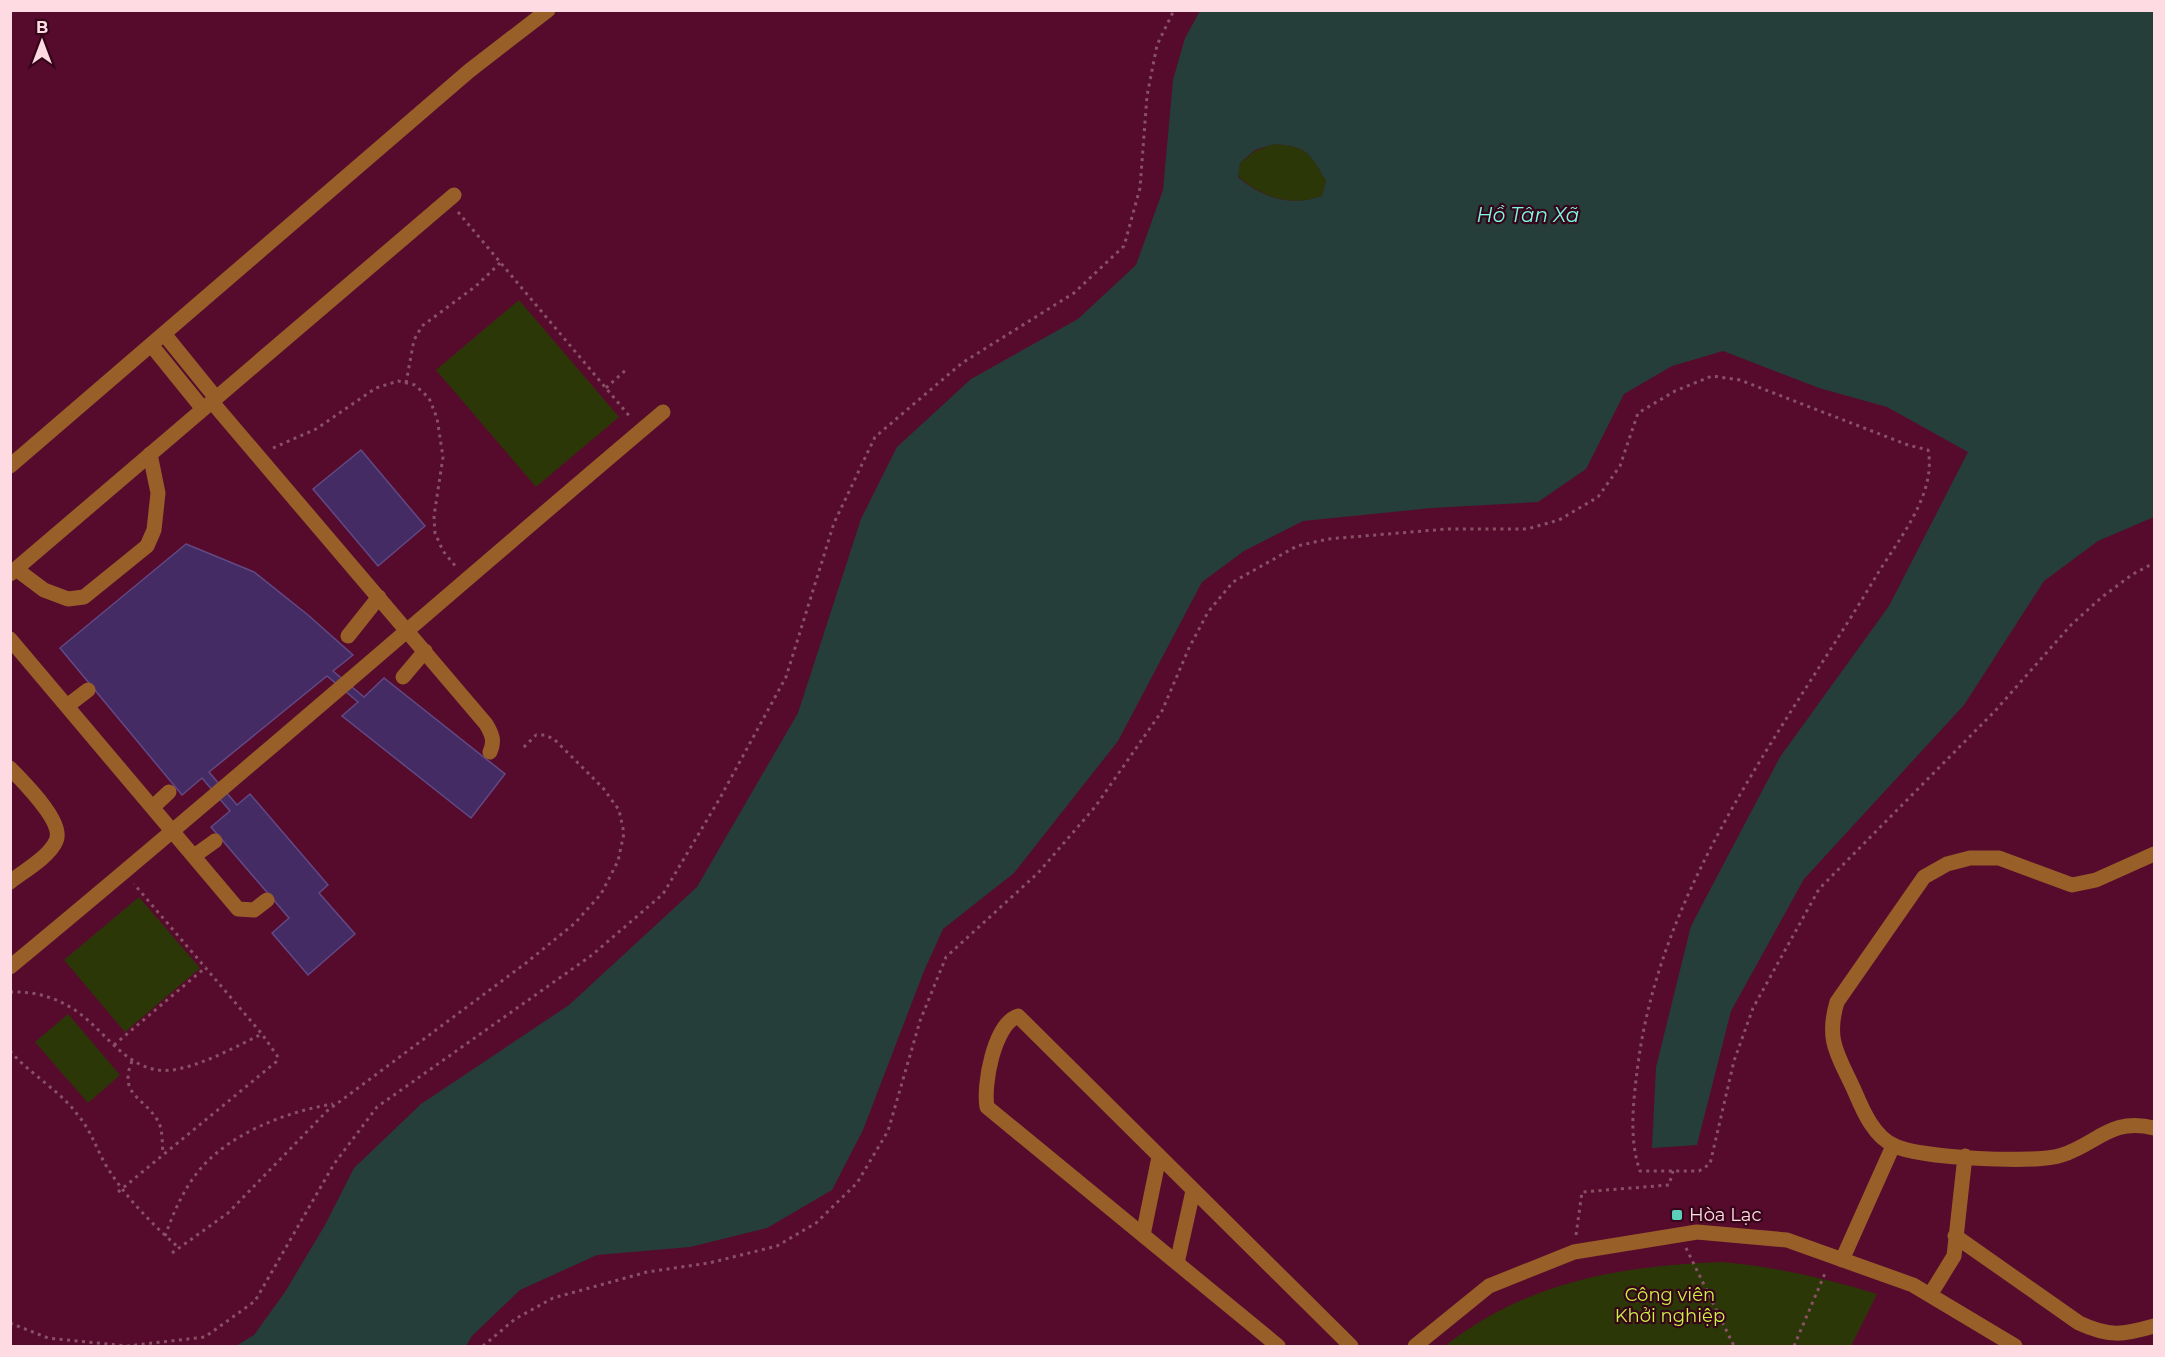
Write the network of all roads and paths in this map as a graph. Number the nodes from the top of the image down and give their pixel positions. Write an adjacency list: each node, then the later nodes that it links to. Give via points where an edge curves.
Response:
1 (548, 10): 5 (street, via 468,71)
2 (1174, 10): 66 (path, via 1157,45 1147,96 1140,188 1124,246 1074,293 962,363 875,437 834,523 786,677 663,894 592,955 377,1107 334,1164 255,1301 205,1337 127,1346 48,1338)
3 (455, 203): 4 (path); 10 (street)
4 (501, 262): 8 (path, via 422,326 414,340); 9 (path)
5 (165, 335): 6 (street); 10 (street)
6 (152, 346): 10 (street); 15 (street)
7 (628, 368): 9 (path)
8 (406, 383): 13 (path, via 398,381 376,388 316,429); 17 (path, via 415,385 429,398 437,418 442,457 435,533)
9 (606, 388): 12 (path)
10 (210, 403): 14 (street); 19 (street)
11 (663, 412): 20 (street)
12 (632, 419)
13 (268, 450)
14 (150, 454): 18 (street); 18 (street, via 158,493 154,530 147,546 84,597 68,599)
15 (10, 466)
16 (2154, 563): 52 (path, via 2102,597 2071,625 1995,711 1820,889 1753,1008 1734,1061 1710,1164 1699,1171)
17 (457, 568)
18 (13, 572)
19 (379, 597): 20 (street); 21 (street)
20 (406, 628): 23 (street); 32 (street)
21 (348, 636)
22 (10, 639): 26 (street)
23 (425, 651): 24 (street); 28 (street, via 486,724 492,735)
24 (403, 677)
25 (88, 690): 26 (street)
26 (67, 706): 31 (street)
27 (522, 749): 46 (path, via 536,735 554,739 620,810 624,834 618,861 601,894 575,923 526,963)
28 (490, 752)
29 (10, 768): 36 (street, via 57,827 57,840 50,849)
30 (169, 792): 31 (street)
31 (153, 807): 32 (street)
32 (174, 832): 35 (street); 39 (street)
33 (215, 841): 35 (street)
34 (2154, 854): 48 (street, via 2096,880 2072,885 1999,858 1970,858 1947,864 1924,877 1837,1002 1831,1024 1834,1045 1859,1102 1871,1125)
35 (194, 856): 38 (street, via 238,909 254,910)
36 (10, 882)
37 (133, 883): 40 (path)
38 (267, 900)
39 (10, 967)
40 (206, 967): 42 (path); 43 (path)
41 (10, 992): 43 (path, via 27,991 51,998 78,1013)
42 (262, 1034): 45 (path, via 177,1070 158,1070); 49 (path, via 276,1051 276,1062)
43 (114, 1045): 45 (path)
44 (10, 1051): 53 (path, via 76,1112)
45 (132, 1061): 49 (path, via 127,1073 130,1089 158,1121)
46 (336, 1104): 58 (path, via 271,1122 231,1144 202,1167 176,1207); 60 (path, via 235,1206)
47 (2154, 1128): 50 (street, via 2121,1127 2060,1156)
48 (1893, 1146): 50 (street); 63 (street)
49 (163, 1156): 53 (path)
50 (1965, 1156): 59 (street)
51 (1159, 1157): 54 (street); 57 (street); 57 (street, via 1018,1016 1011,1018 999,1036 992,1059 987,1107)
52 (1673, 1171): 61 (path, via 1669,1185 1582,1192); 68 (path, via 1640,1171 1635,1156 1633,1104 1650,999 1677,920 1721,829 1775,736 1911,519 1931,464 1928,450 1740,380 1712,376 1675,391 1638,414 1620,466 1598,497 1559,520 1527,529 1447,529 1328,539 1297,546 1233,582 1209,612 1189,648 1162,711 1095,807 1038,873 946,957 920,1021 888,1131 857,1183 816,1223 777,1246 710,1263 647,1272 553,1298 515,1319)
53 (122, 1188): 55 (path); 58 (path)
54 (1193, 1191): 64 (street); 70 (street)
55 (117, 1192)
56 (1679, 1234): 61 (street); 63 (street, via 1787,1240); 72 (path)
57 (1143, 1235): 64 (street)
58 (165, 1236): 60 (path)
59 (1955, 1236): 65 (street, via 1954,1256); 67 (street, via 2079,1323 2101,1333 2134,1332)
60 (180, 1249): 62 (path)
61 (1574, 1252): 71 (street, via 1489,1286)
62 (172, 1253)
63 (1837, 1258): 65 (street, via 1913,1285); 73 (path)
64 (1176, 1263): 69 (street)
65 (1930, 1295): 74 (street)
66 (10, 1323)
67 (2154, 1326)
68 (483, 1347)
69 (1278, 1347)
70 (1351, 1347)
71 (1415, 1347)
72 (1734, 1347)
73 (1794, 1347)
74 (2015, 1347)

